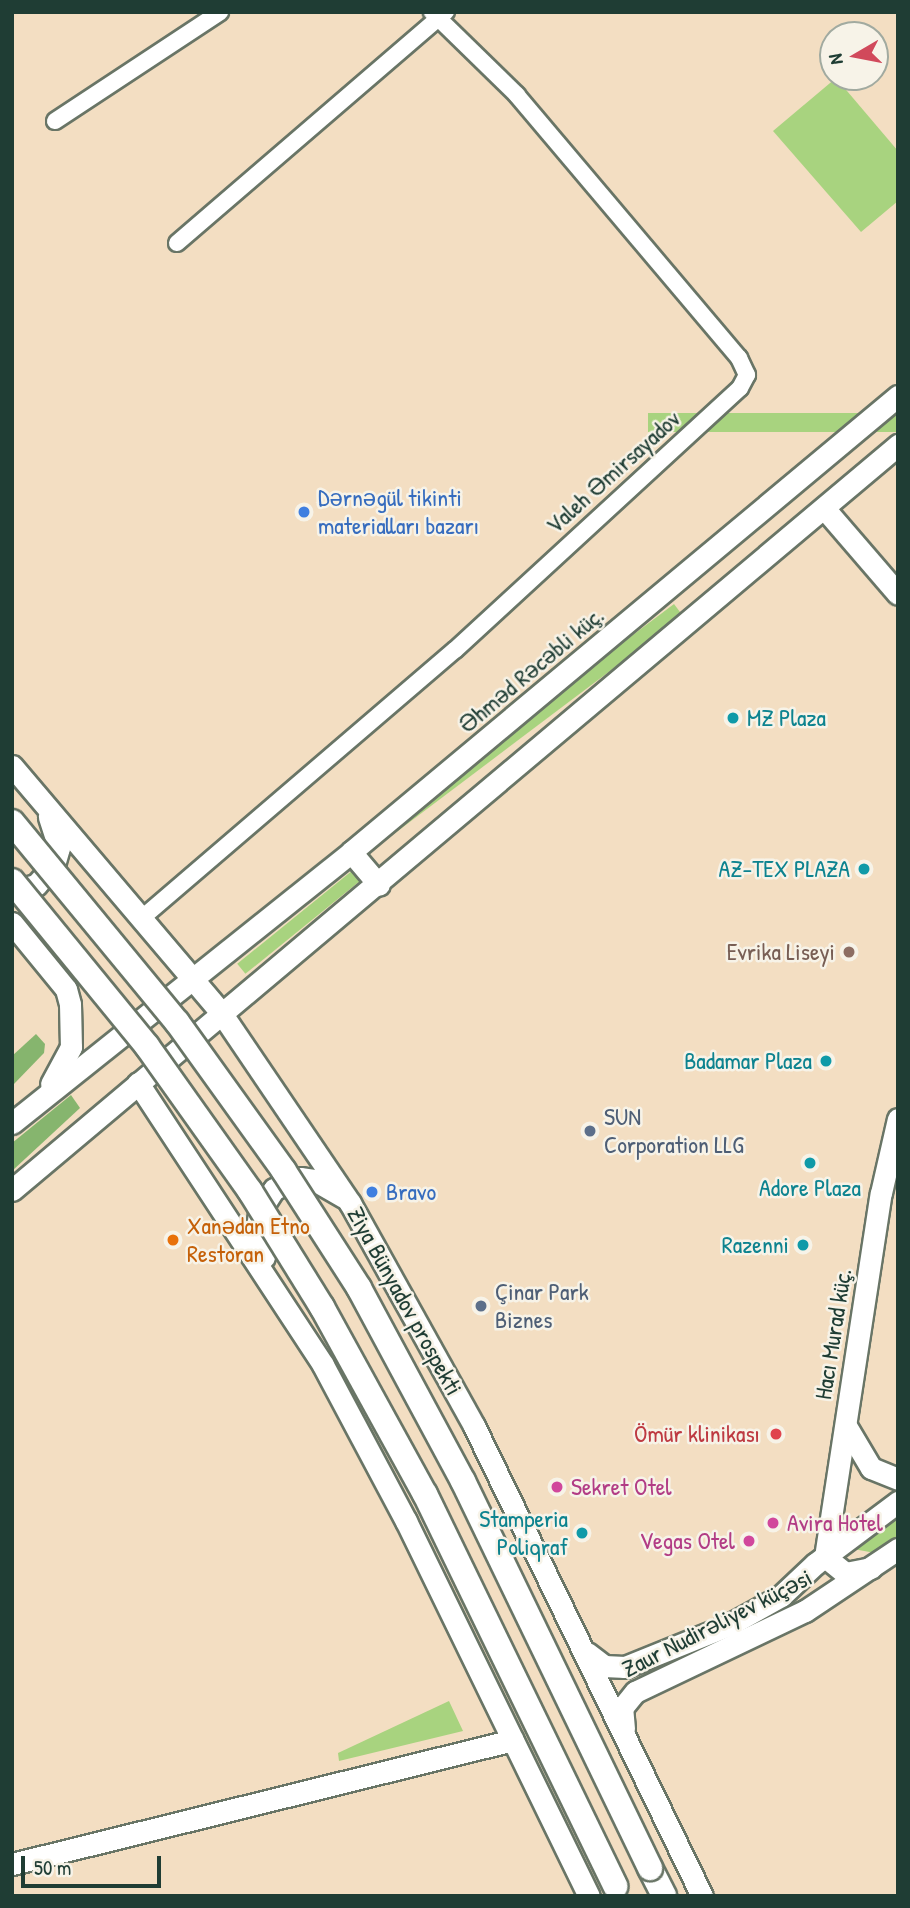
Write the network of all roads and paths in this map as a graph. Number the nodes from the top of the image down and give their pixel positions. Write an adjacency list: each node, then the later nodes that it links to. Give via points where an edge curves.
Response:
1 (220, 12): 3 (street)
2 (439, 14): 4 (street); 18 (street, Valeh Əmirsayadov, via 517,95 739,358 747,375 740,388 455,650)
3 (55, 121)
4 (177, 243)
5 (898, 396): 8 (main road, Əhməd Rəcəbli küç.)
6 (898, 445): 7 (main road)
7 (824, 508): 9 (main road); 10 (main road)
8 (692, 571): 10 (main road); 14 (main road, Əhməd Rəcəbli küç.)
9 (898, 594)
10 (715, 600): 16 (main road)
11 (12, 766): 12 (main road, Ziya Bünyadov prospekti)
12 (41, 799): 17 (main road, via 60,848 47,876 25,890); 18 (main road, Ziya Bünyadov prospekti)
13 (12, 822): 41 (main road, Ziya Bünyadov prospekti, bridge, via 120,949 206,1062 359,1288 463,1481)
14 (351, 852): 16 (main road); 20 (main road, Əhməd Rəcəbli küç.)
15 (12, 881): 39 (main road, bridge, via 147,1046 250,1191 322,1307 425,1494)
16 (379, 885): 21 (main road)
17 (12, 891)
18 (142, 918): 20 (main road, Ziya Bünyadov prospekti)
19 (12, 923): 23 (main road, via 66,989 73,1018 71,1047 61,1072)
20 (193, 979): 21 (main road, Ziya Bünyadov prospekti); 23 (main road, Əhməd Rəcəbli küç.)
21 (222, 1014): 22 (main road); 27 (main road, Ziya Bünyadov prospekti)
22 (138, 1083): 25 (main road); 28 (main road)
23 (19, 1117)
24 (898, 1119): 26 (main road, Hacı Murad küç.)
25 (12, 1190)
26 (890, 1194): 29 (main road, Hacı Murad küç.)
27 (350, 1203): 28 (main road, via 314,1180 300,1178 274,1189 259,1212 257,1229); 35 (main road, Ziya Bünyadov prospekti, via 442,1364)
28 (270, 1277): 37 (main road, via 380,1471)
29 (846, 1426): 30 (main road, via 871,1468); 33 (main road, Hacı Murad küç.)
30 (898, 1479)
31 (898, 1502): 33 (main road, Zaur Nudirəliyev küçəsi)
32 (898, 1549): 34 (main road, Zaur Nudirəliyev küçəsi)
33 (825, 1557): 34 (main road, via 845,1573); 35 (main road, Zaur Nudirəliyev küçəsi, via 755,1612 640,1663 613,1670)
34 (871, 1568): 36 (main road, Zaur Nudirəliyev küçəsi, via 792,1618 635,1692 622,1708)
35 (583, 1649): 36 (main road, Ziya Bünyadov prospekti)
36 (625, 1735): 42 (main road, Ziya Bünyadov prospekti)
37 (513, 1740): 38 (main road); 40 (main road)
38 (12, 1864)
39 (618, 1891)
40 (589, 1896)
41 (664, 1896)
42 (702, 1896)

